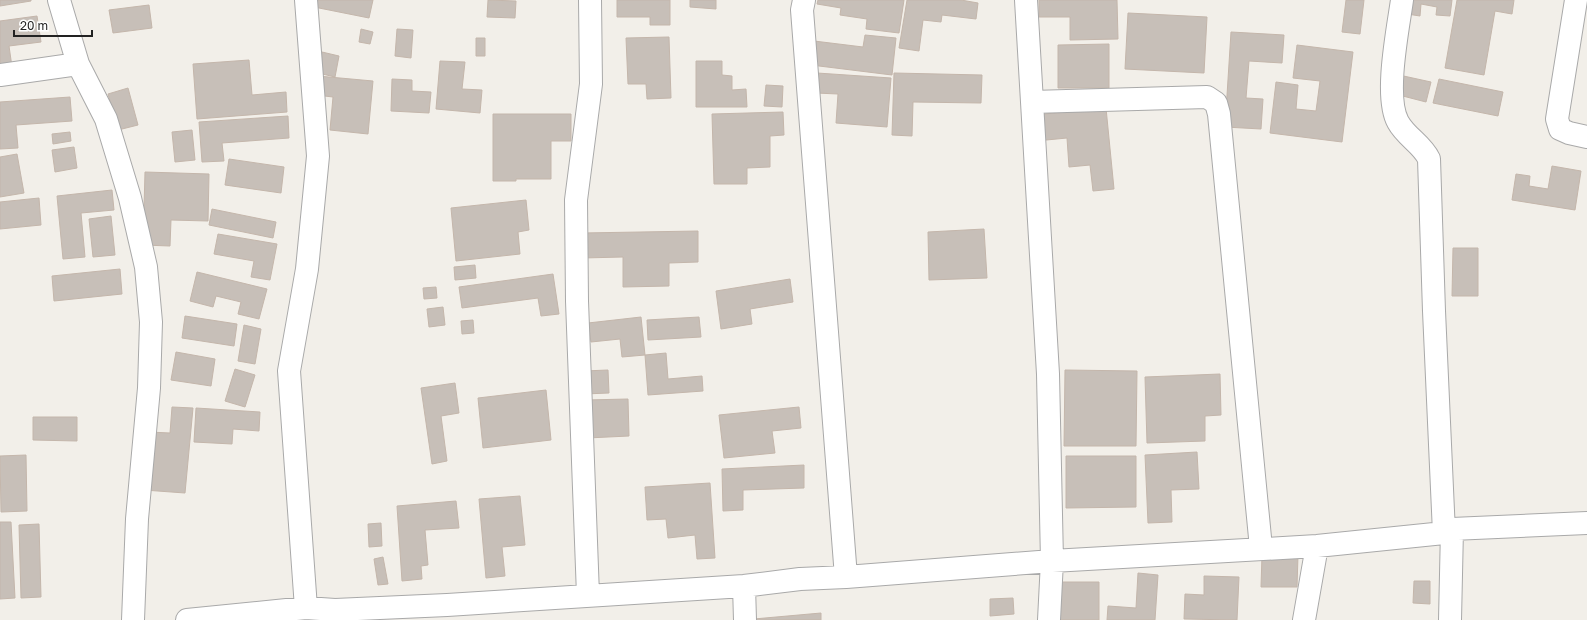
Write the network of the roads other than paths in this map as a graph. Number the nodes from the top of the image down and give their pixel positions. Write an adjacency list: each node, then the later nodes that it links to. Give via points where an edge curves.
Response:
1 (59, 0): 8 (street)
2 (306, 0): 20 (street, via 318,156 307,269 289,371)
3 (590, 0): 19 (street, via 591,84 576,200 577,301)
4 (804, 0): 17 (street, via 802,10)
5 (1026, 0): 10 (street)
6 (1402, 0): 13 (street, via 1392,82 1393,110 1404,131 1425,150 1429,159 1434,311)
7 (1576, 0): 11 (street, via 1557,119 1560,129)
8 (78, 64): 9 (street); 23 (street, via 106,119 130,198 147,275 152,322 149,388 137,519)
9 (0, 75)
10 (1032, 102): 15 (street, via 1207,97 1216,103); 16 (street, via 1048,374)
11 (1587, 137)
12 (1587, 523): 13 (street)
13 (1448, 531): 14 (street); 28 (street)
14 (1317, 546): 15 (street); 27 (street)
15 (1261, 548): 16 (street)
16 (1052, 561): 17 (street); 26 (street)
17 (846, 577): 18 (street, via 800,579)
18 (744, 586): 19 (street); 25 (street)
19 (588, 595): 21 (street)
20 (306, 608): 22 (street); 24 (street)
21 (448, 612): 22 (street)
22 (336, 615)
23 (133, 620)
24 (187, 620)
25 (745, 620)
26 (1049, 620)
27 (1304, 620)
28 (1450, 620)

